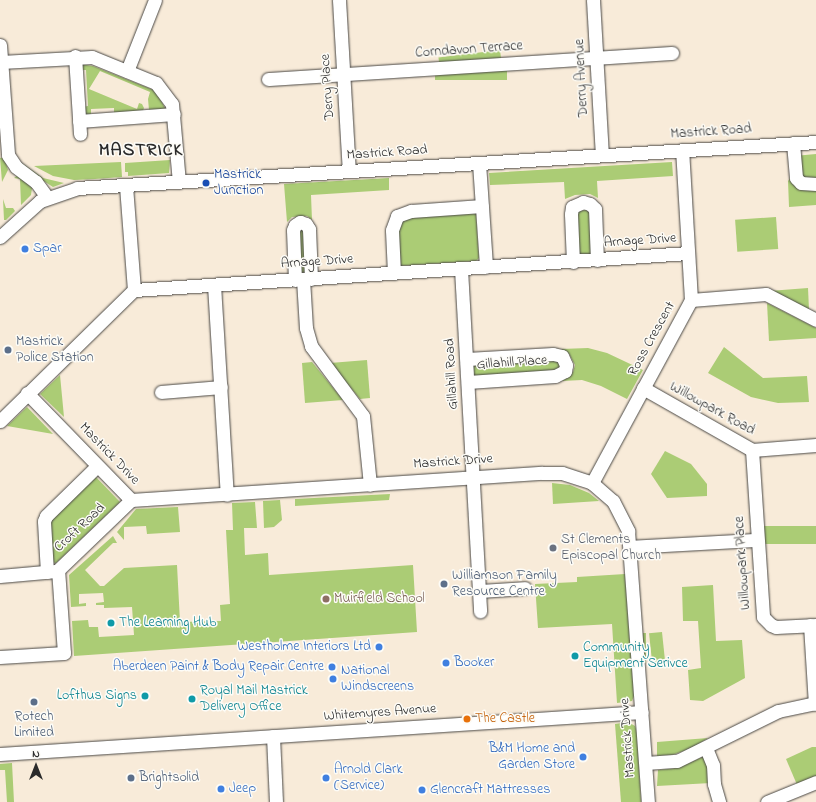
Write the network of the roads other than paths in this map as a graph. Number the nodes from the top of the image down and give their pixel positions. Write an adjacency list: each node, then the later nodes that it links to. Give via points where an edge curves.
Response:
1 (155, 0): 9 (street)
2 (339, 0): 10 (street, Derry Place)
3 (593, 0): 7 (street, Derry Avenue)
4 (0, 44): 8 (street)
5 (672, 53): 7 (street, Corndavon Terrace)
6 (76, 56): 8 (street); 9 (street, via 92,57); 12 (street, via 80,127)
7 (596, 58): 10 (street, Corndavon Terrace); 17 (street, Derry Avenue)
8 (1, 62): 15 (street)
9 (127, 71): 12 (street, via 156,83 166,93)
10 (343, 74): 11 (street, Corndavon Terrace); 19 (street, Derry Place)
11 (268, 79)
12 (174, 114): 20 (street)
13 (816, 142): 14 (street, Mastrick Road)
14 (793, 143): 16 (street, Mastrick Road); 21 (street, via 796,178 801,183)
15 (4, 144): 23 (street, via 16,167 36,182)
16 (682, 150): 17 (street, Mastrick Road); 26 (street, Ross Crescent)
17 (602, 155): 18 (street, Mastrick Road)
18 (480, 163): 19 (street, Mastrick Road); 24 (street)
19 (349, 171): 20 (street, Mastrick Road)
20 (179, 182): 22 (street, Mastrick Road)
21 (816, 184)
22 (126, 186): 23 (street, Mastrick Road, via 78,188); 34 (street)
23 (47, 197): 25 (street, Mastrick Road, via 32,206)
24 (482, 206): 29 (street); 31 (street, via 411,211 397,216 392,230)
25 (0, 237)
26 (688, 254): 27 (street, Arnage Drive); 35 (street, Ross Crescent)
27 (597, 260): 28 (street, Arnage Drive); 28 (street, via 595,209 583,202 572,207 570,214)
28 (573, 262): 29 (street, Arnage Drive)
29 (486, 267): 30 (street, Arnage Drive)
30 (461, 269): 31 (street, Arnage Drive); 37 (street, Gillahill Road)
31 (394, 273): 32 (street, Arnage Drive)
32 (303, 279): 33 (street, Arnage Drive); 49 (street, via 306,328 311,346 363,416)
33 (214, 285): 34 (street, Arnage Drive); 39 (street)
34 (134, 290): 42 (street)
35 (692, 300): 36 (street, via 766,294); 40 (street, Ross Crescent)
36 (816, 320)
37 (467, 360): 38 (street, Gillahill Road); 38 (street, Gillahill Place, via 553,354 562,356 566,365 565,371 555,376)
38 (468, 382): 47 (street, Gillahill Road)
39 (221, 388): 41 (street); 50 (street)
40 (643, 388): 45 (street, Willowpark Road); 48 (street, Ross Crescent)
41 (161, 392)
42 (28, 393): 43 (street); 46 (street, Mastrick Drive)
43 (0, 421)
44 (816, 445): 45 (street, Willowpark Road)
45 (752, 450): 52 (street, Willowpark Place)
46 (97, 466): 51 (street, Mastrick Drive); 54 (street, via 46,516 44,521)
47 (474, 477): 48 (street, Mastrick Drive, via 562,473); 49 (street, Mastrick Drive); 57 (street, Gillahill Road)
48 (592, 483): 53 (street, Mastrick Drive, via 613,501 621,512 628,531)
49 (370, 485): 50 (street, Mastrick Drive)
50 (227, 495): 51 (street, Mastrick Drive)
51 (131, 500): 54 (street, Croft Road)
52 (757, 540): 53 (street); 59 (street, Willowpark Place, via 763,617 776,627)
53 (630, 548): 62 (street, Mastrick Drive)
54 (52, 571): 55 (street); 60 (street, Croft Road, via 64,653)
55 (0, 576)
56 (525, 588): 57 (street)
57 (479, 591): 58 (street, Gillahill Road)
58 (480, 611)
59 (813, 625): 61 (street)
60 (0, 657)
61 (815, 703): 64 (street, via 778,711)
62 (642, 712): 63 (street, Whitemyres Avenue); 66 (street, Mastrick Drive)
63 (273, 736): 65 (street, Whitemyres Avenue); 68 (street)
64 (706, 748): 66 (street, via 677,761); 70 (street, via 713,765 714,784)
65 (0, 754)
66 (646, 763): 69 (street, Mastrick Drive)
67 (816, 782): 71 (street)
68 (276, 802)
69 (648, 802)
70 (719, 802)
71 (767, 802)

